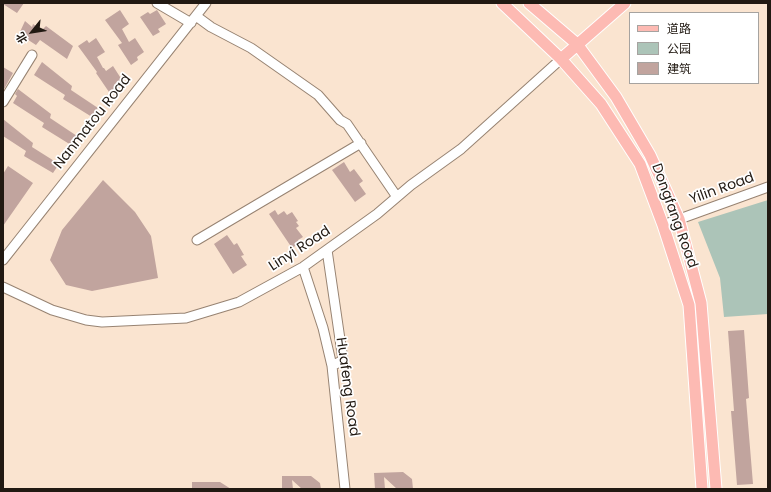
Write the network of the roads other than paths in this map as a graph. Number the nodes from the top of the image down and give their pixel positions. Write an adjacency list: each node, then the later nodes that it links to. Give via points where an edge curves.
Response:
1 (157, 3): 6 (street)
2 (206, 3): 6 (street, Nanmatou Road)
3 (502, 3): 9 (main road, Dongfang Road)
4 (530, 3): 7 (main road, Dongfang Road)
5 (625, 3): 7 (main road)
6 (194, 20): 11 (street, via 251,48 318,95 340,120 347,124); 18 (street, Nanmatou Road)
7 (577, 44): 9 (main road); 14 (main road, Dongfang Road, via 616,97 650,156)
8 (32, 55): 10 (street)
9 (561, 59): 13 (street, Linyi Road, via 460,149); 15 (main road, Dongfang Road, via 601,104 640,164)
10 (3, 102)
11 (361, 143): 13 (street); 16 (street)
12 (768, 187): 14 (street, Yilin Road)
13 (397, 197): 17 (street, Linyi Road)
14 (679, 219): 15 (street, Yilin Road); 24 (main road, Dongfang Road, via 701,303)
15 (663, 225): 23 (main road, Dongfang Road, via 689,305)
16 (197, 240)
17 (327, 250): 19 (street, Linyi Road); 21 (street, via 344,360)
18 (3, 260)
19 (303, 267): 20 (street, Linyi Road, via 239,302 186,318 102,322 86,320 52,310); 21 (street, Huafeng Road, via 323,328)
20 (3, 287)
21 (332, 366): 22 (street, Huafeng Road)
22 (345, 489)
23 (702, 489)
24 (716, 489)

